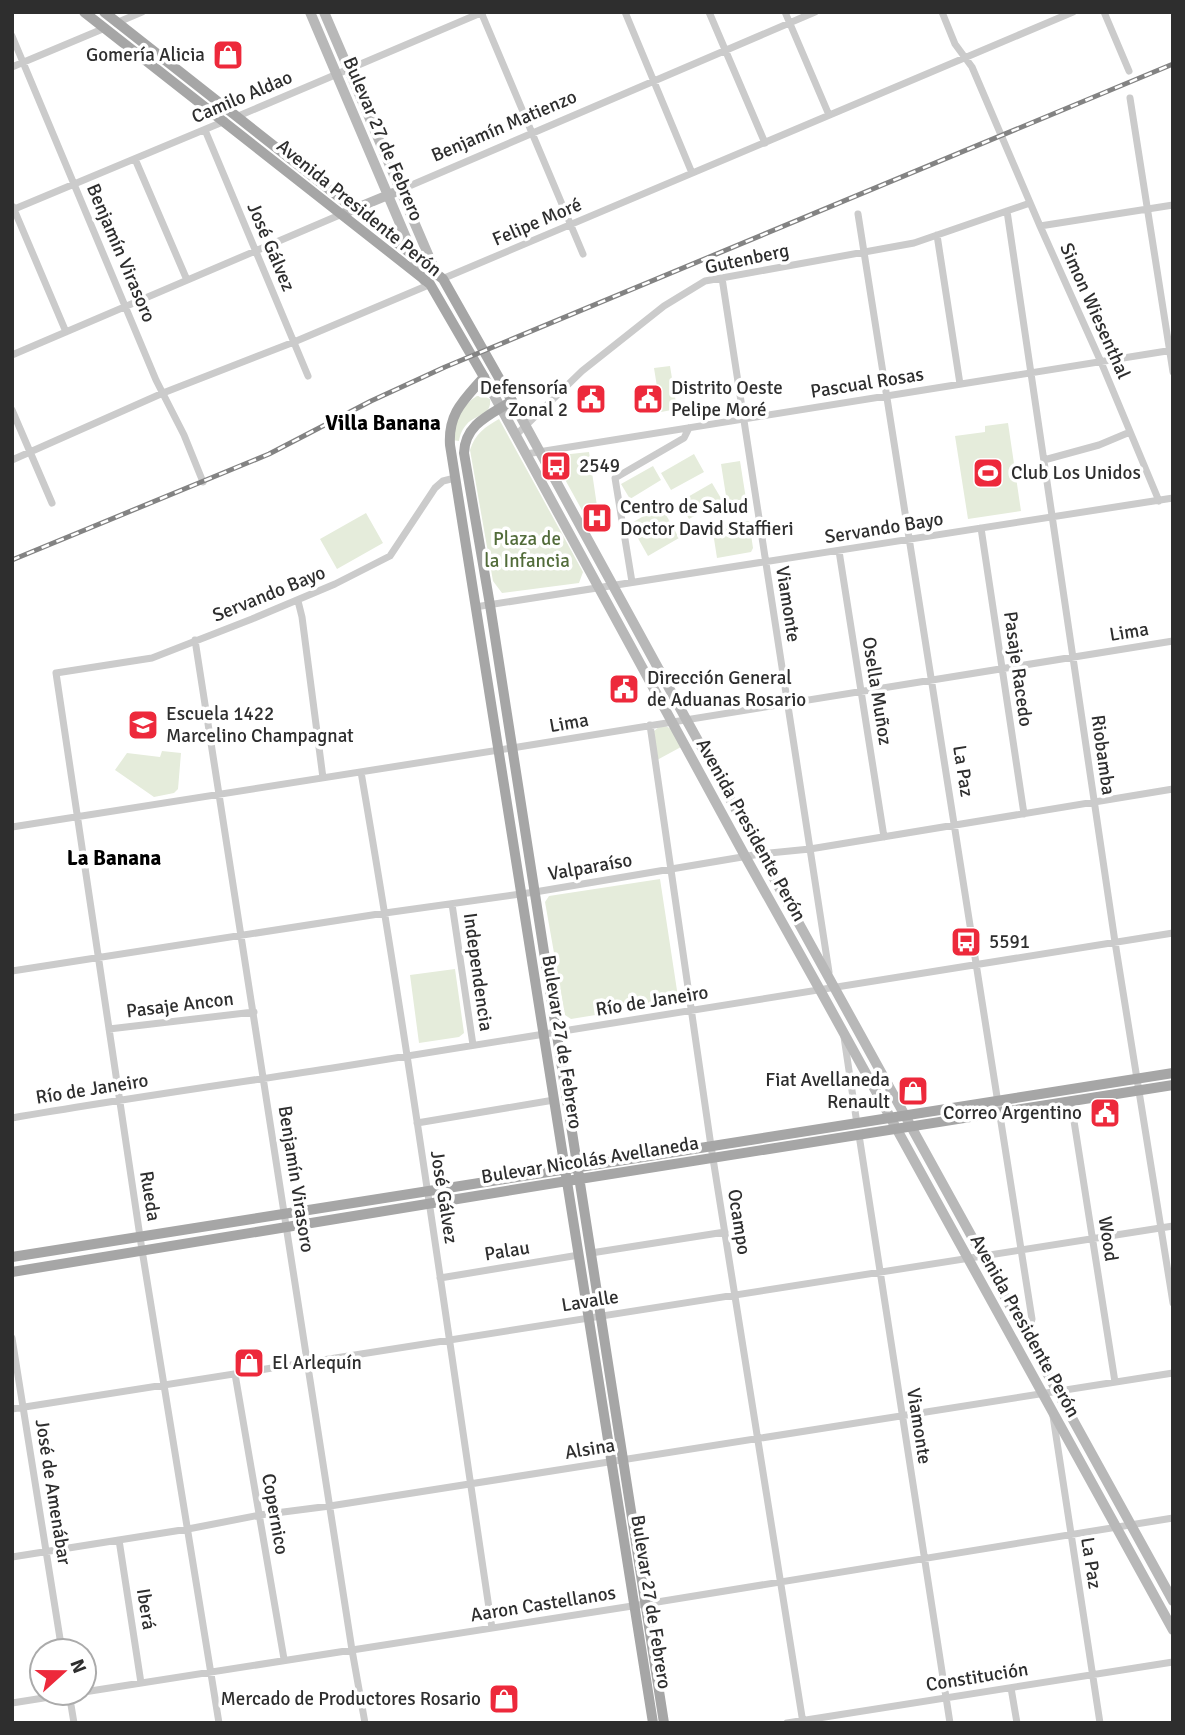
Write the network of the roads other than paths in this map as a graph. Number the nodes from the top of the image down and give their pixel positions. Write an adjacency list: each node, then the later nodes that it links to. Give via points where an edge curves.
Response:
1 (84, 12): 16 (main road, Avenida Presidente Perón)
2 (104, 12): 14 (main road, Avenida Presidente Perón)
3 (142, 12): 14 (street)
4 (310, 12): 24 (main road, Bulevar 27 de Febrero)
5 (324, 12): 22 (main road, Bulevar 27 de Febrero)
6 (625, 12): 25 (street)
7 (709, 12): 18 (street)
8 (785, 12): 15 (street)
9 (815, 12): 15 (street, Benjamín Matienzo)
10 (942, 12): 19 (street)
11 (1073, 12): 19 (street, Felipe Moré)
12 (1104, 12): 23 (street)
13 (482, 13): 22 (street, Camilo Aldao); 31 (street)
14 (117, 23): 16 (street); 27 (main road, Avenida Presidente Perón)
15 (790, 23): 18 (street, Benjamín Matienzo); 28 (street)
16 (104, 28): 20 (street); 29 (main road, Avenida Presidente Perón)
17 (12, 36): 20 (street, Benjamín Virasoro)
18 (726, 51): 25 (street, Benjamín Matienzo); 32 (street)
19 (966, 58): 28 (street, Felipe Moré); 38 (street, Simon Wiesenthal)
20 (24, 62): 21 (street); 35 (street, Benjamín Virasoro)
21 (12, 67)
22 (348, 69): 24 (street, Camilo Aldao); 36 (main road, Bulevar 27 de Febrero)
23 (1129, 71)
24 (336, 74): 27 (street, Camilo Aldao); 37 (main road, Bulevar 27 de Febrero)
25 (654, 81): 31 (street, Benjamín Matienzo); 34 (street)
26 (1130, 98): 42 (street)
27 (237, 116): 29 (street, Camilo Aldao); 41 (main road, Avenida Presidente Perón)
28 (829, 116): 32 (street, Felipe Moré)
29 (224, 121): 30 (street, Camilo Aldao); 44 (main road, Avenida Presidente Perón)
30 (205, 130): 33 (street, Camilo Aldao); 49 (street, José Gálvez)
31 (532, 133): 36 (street, Benjamín Matienzo); 46 (street)
32 (765, 143): 34 (street, Felipe Moré)
33 (135, 159): 35 (street, Camilo Aldao); 55 (street)
34 (692, 173): 46 (street, Felipe Moré)
35 (75, 184): 40 (street, Camilo Aldao); 57 (street, Benjamín Virasoro)
36 (400, 190): 37 (main road, Benjamín Matienzo); 53 (main road, Bulevar 27 de Febrero)
37 (388, 195): 41 (main road, Benjamín Matienzo); 52 (main road, Bulevar 27 de Febrero)
38 (1030, 203): 43 (street, Gutenberg); 47 (street, Simon Wiesenthal)
39 (1173, 205): 42 (street)
40 (13, 208): 58 (street)
41 (355, 209): 44 (main road, Benjamín Matienzo); 52 (main road, Avenida Presidente Perón)
42 (1147, 209): 47 (street); 60 (street)
43 (1007, 211): 48 (street, Gutenberg); 64 (street, Riobamba)
44 (342, 214): 49 (street, Benjamín Matienzo); 56 (main road, Avenida Presidente Perón)
45 (859, 214): 50 (street, La Paz)
46 (570, 225): 51 (street); 53 (street, Felipe Moré)
47 (1040, 226): 62 (street, Simon Wiesenthal)
48 (937, 235): 50 (street, Gutenberg); 67 (street)
49 (256, 251): 55 (street, Benjamín Matienzo); 59 (street, José Gálvez)
50 (864, 252): 54 (street, Gutenberg); 69 (street, La Paz)
51 (583, 254)
52 (414, 256): 53 (main road, Avenida Presidente Perón); 56 (main road, Bulevar 27 de Febrero)
53 (440, 276): 56 (street, Felipe Moré); 70 (main road, Avenida Presidente Perón)
54 (722, 278): 73 (street, Viamonte); 74 (street, Gutenberg, via 705,281 664,306 582,371)
55 (187, 280): 57 (street, Benjamín Matienzo)
56 (427, 282): 59 (street, Felipe Moré); 66 (main road, Avenida Presidente Perón)
57 (126, 306): 58 (street, Benjamín Matienzo); 68 (street, Benjamín Virasoro)
58 (66, 332): 61 (street, Benjamín Matienzo)
59 (294, 342): 65 (street, José Gálvez); 68 (street, Felipe Moré)
60 (1171, 351): 62 (street, Pascual Rosas); 63 (street)
61 (12, 355)
62 (1101, 362): 64 (street, Pascual Rosas); 76 (street, Simon Wiesenthal)
63 (1173, 372)
64 (1031, 373): 67 (street, Pascual Rosas); 82 (street, Riobamba)
65 (308, 376)
66 (484, 377): 71 (main road, Avenida Presidente Perón); 83 (main road, Bulevar 27 de Febrero, via 453,414 449,430)
67 (960, 384): 69 (street, Pascual Rosas)
68 (163, 393): 79 (street, Felipe Moré); 84 (street, Benjamín Virasoro)
69 (887, 396): 73 (street, Pascual Rosas); 90 (street, La Paz)
70 (512, 401): 71 (main road, Bulevar 27 de Febrero); 74 (main road, Avenida Presidente Perón)
71 (501, 408): 77 (main road, Avenida Presidente Perón); 97 (main road, Bulevar 27 de Febrero, via 477,424 464,442)
72 (12, 410): 79 (street)
73 (744, 419): 75 (street, Pascual Rosas); 92 (street, Viamonte)
74 (526, 426): 77 (street, Gutenberg); 78 (main road, Avenida Presidente Perón)
75 (689, 428): 78 (street, Pascual Rosas); 93 (street, via 684,438 615,478)
76 (1130, 432): 82 (street); 86 (street, Simon Wiesenthal)
77 (516, 435): 80 (main road, Avenida Presidente Perón)
78 (541, 451): 80 (street, Pascual Rosas); 94 (main road, Avenida Presidente Perón)
79 (30, 452): 81 (street, Felipe Moré); 87 (street)
80 (526, 454): 95 (main road, Avenida Presidente Perón)
81 (12, 460)
82 (1044, 460): 88 (street, Riobamba)
83 (455, 478): 96 (street, Servando Bayo, via 435,488 390,556); 98 (main road, Bulevar 27 de Febrero)
84 (203, 482)
85 (1173, 498): 86 (street, Servando Bayo)
86 (1159, 501): 88 (street, Servando Bayo)
87 (52, 503)
88 (1052, 517): 89 (street, Servando Bayo); 101 (street, Riobamba)
89 (981, 528): 90 (street, Servando Bayo); 102 (street, Pasaje Racedo)
90 (910, 539): 91 (street, Servando Bayo); 104 (street, La Paz)
91 (839, 551): 92 (street, Servando Bayo); 105 (street, Osella Muñoz)
92 (766, 562): 93 (street, Servando Bayo); 106 (street, Viamonte)
93 (632, 582): 94 (street, Servando Bayo)
94 (614, 586): 95 (street, Servando Bayo); 107 (main road, Avenida Presidente Perón)
95 (599, 587): 97 (street, Servando Bayo); 108 (main road, Avenida Presidente Perón)
96 (298, 601): 99 (street, Servando Bayo); 113 (street)
97 (490, 605): 98 (street, Servando Bayo); 110 (main road, Bulevar 27 de Febrero)
98 (475, 607): 111 (main road, Bulevar 27 de Febrero)
99 (195, 640): 103 (street, Servando Bayo, via 152,658); 115 (street, Benjamín Virasoro)
100 (1173, 641): 101 (street, Lima)
101 (1072, 657): 102 (street, Lima); 116 (street, Riobamba)
102 (1002, 668): 104 (street, Lima); 117 (street, Pasaje Racedo)
103 (56, 674): 118 (street, Rueda)
104 (932, 680): 105 (street, Lima); 119 (street, La Paz)
105 (860, 691): 106 (street, Lima); 121 (street, Osella Muñoz)
106 (787, 703): 107 (street, Lima); 122 (street, Viamonte)
107 (686, 719): 108 (street, Lima); 123 (main road, Avenida Presidente Perón)
108 (671, 721): 109 (street, Lima); 124 (main road, Avenida Presidente Perón)
109 (650, 725): 110 (street, Lima); 125 (street, Ocampo)
110 (512, 748): 111 (street, Lima); 126 (main road, Bulevar 27 de Febrero)
111 (498, 750): 112 (street, Lima); 127 (main road, Bulevar 27 de Febrero)
112 (361, 772): 113 (street, Lima); 129 (street, José Gálvez)
113 (323, 778): 115 (street, Lima)
114 (1173, 789): 116 (street, Valparaíso)
115 (219, 794): 118 (street, Lima); 131 (street, Benjamín Virasoro)
116 (1094, 802): 117 (street, Valparaíso); 132 (street, Riobamba)
117 (1024, 814): 119 (street, Valparaíso)
118 (77, 816): 120 (street, Lima); 133 (street, Rueda)
119 (955, 825): 121 (street, Valparaíso); 134 (street, La Paz)
120 (12, 827)
121 (884, 837): 122 (street, Valparaíso)
122 (810, 849): 123 (street, Valparaíso); 136 (street, Viamonte)
123 (760, 854): 124 (street, Valparaíso); 136 (main road, Avenida Presidente Perón)
124 (745, 856): 125 (street, Valparaíso); 138 (main road, Avenida Presidente Perón)
125 (671, 869): 126 (street, Valparaíso); 139 (street, Ocampo)
126 (535, 892): 127 (street, Valparaíso); 142 (main road, Bulevar 27 de Febrero)
127 (521, 894): 128 (street, Valparaíso); 144 (main road, Bulevar 27 de Febrero)
128 (452, 904): 129 (street, Valparaíso); 145 (street, Independencia)
129 (385, 914): 131 (street, Valparaíso); 146 (street, José Gálvez)
130 (1173, 933): 132 (street, Río de Janeiro)
131 (242, 936): 133 (street, Valparaíso); 140 (street, Benjamín Virasoro)
132 (1115, 942): 134 (street, Río de Janeiro); 149 (street, Riobamba)
133 (99, 958): 135 (street, Valparaíso); 141 (street, Rueda)
134 (977, 965): 137 (street, Río de Janeiro); 154 (street, La Paz)
135 (12, 971)
136 (829, 977): 137 (main road, Avenida Presidente Perón)
137 (835, 988): 138 (street, Río de Janeiro); 156 (main road, Avenida Presidente Perón)
138 (820, 990): 139 (street, Río de Janeiro); 143 (main road, Avenida Presidente Perón)
139 (691, 1011): 142 (street, Río de Janeiro); 160 (street, Ocampo)
140 (254, 1012): 141 (street, Pasaje Ancon); 148 (street, Benjamín Virasoro)
141 (109, 1029): 151 (street, Rueda)
142 (556, 1032): 144 (street, Río de Janeiro); 161 (main road, Bulevar 27 de Febrero)
143 (844, 1033): 158 (main road, Avenida Presidente Perón); 159 (street, Viamonte)
144 (543, 1034): 145 (street, Río de Janeiro); 152 (main road, Bulevar 27 de Febrero)
145 (472, 1045): 146 (street, Río de Janeiro)
146 (406, 1056): 148 (street, Río de Janeiro); 157 (street, José Gálvez)
147 (1173, 1073): 149 (main road, Bulevar Nicolás Avellaneda)
148 (264, 1079): 151 (street, Río de Janeiro); 165 (street, Benjamín Virasoro)
149 (1138, 1085): 150 (main road, Bulevar Nicolás Avellaneda); 153 (main road, Bulevar Nicolás Avellaneda); 154 (main road, Bulevar Nicolás Avellaneda); 168 (street, Riobamba)
150 (1173, 1085)
151 (120, 1100): 155 (street, Río de Janeiro); 170 (street, Rueda)
152 (554, 1100): 157 (street); 162 (main road, Bulevar 27 de Febrero)
153 (1070, 1102): 154 (main road, Bulevar Nicolás Avellaneda); 171 (street, Wood)
154 (999, 1107): 156 (main road, Bulevar Nicolás Avellaneda); 173 (street, La Paz)
155 (12, 1118)
156 (909, 1121): 158 (main road, Bulevar Nicolás Avellaneda); 176 (main road, Avenida Presidente Perón)
157 (417, 1123): 163 (street, José Gálvez)
158 (894, 1123): 159 (main road, Bulevar Nicolás Avellaneda); 178 (main road, Avenida Presidente Perón)
159 (858, 1129): 160 (main road, Bulevar Nicolás Avellaneda); 180 (street, Viamonte)
160 (712, 1152): 161 (main road, Bulevar Nicolás Avellaneda); 169 (street, Ocampo)
161 (579, 1173): 162 (main road, Bulevar Nicolás Avellaneda); 174 (main road, Bulevar 27 de Febrero)
162 (566, 1175): 163 (main road, Bulevar Nicolás Avellaneda); 164 (main road, Bulevar Nicolás Avellaneda); 175 (main road, Bulevar 27 de Febrero)
163 (428, 1191): 164 (street, José Gálvez); 165 (main road, Bulevar Nicolás Avellaneda)
164 (430, 1203): 166 (main road, Bulevar Nicolás Avellaneda); 181 (street, José Gálvez)
165 (285, 1214): 166 (street, Benjamín Virasoro); 170 (main road, Bulevar Nicolás Avellaneda)
166 (287, 1226): 172 (main road, Bulevar Nicolás Avellaneda); 189 (street, Benjamín Virasoro)
167 (1173, 1226): 168 (street, Lavalle)
168 (1162, 1228): 171 (street, Lavalle); 183 (street, Riobamba)
169 (724, 1232): 174 (street); 182 (street, Ocampo)
170 (141, 1237): 172 (street, Rueda); 177 (main road, Bulevar Nicolás Avellaneda)
171 (1092, 1238): 173 (street, Lavalle); 192 (street, Wood)
172 (142, 1250): 179 (main road, Bulevar Nicolás Avellaneda); 193 (street, Rueda)
173 (1021, 1250): 176 (street, Lavalle); 186 (street, La Paz, via 1032,1319)
174 (591, 1253): 184 (main road, Bulevar 27 de Febrero)
175 (579, 1255): 181 (street, Palau); 185 (main road, Bulevar 27 de Febrero)
176 (983, 1256): 178 (street, Lavalle); 186 (main road, Avenida Presidente Perón)
177 (12, 1257)
178 (968, 1258): 180 (street, Lavalle); 195 (main road, Avenida Presidente Perón)
179 (12, 1272)
180 (879, 1272): 182 (street, Lavalle); 199 (street, Viamonte)
181 (440, 1278): 188 (street, José Gálvez)
182 (734, 1294): 184 (street, Lavalle); 200 (street, Ocampo)
183 (1173, 1303)
184 (601, 1315): 185 (street, Lavalle); 201 (main road, Bulevar 27 de Febrero)
185 (588, 1317): 188 (street, Lavalle); 202 (main road, Bulevar 27 de Febrero)
186 (1024, 1331): 194 (main road, Avenida Presidente Perón)
187 (12, 1338): 196 (street, José de Amenábar)
188 (449, 1340): 189 (street, Lavalle); 203 (street, José Gálvez)
189 (308, 1362): 191 (street, Lavalle); 204 (street, Benjamín Virasoro)
190 (1173, 1373): 192 (street, Alsina)
191 (234, 1374): 193 (street, Lavalle); 205 (street, Copernico)
192 (1115, 1382): 194 (street, Alsina)
193 (164, 1385): 196 (street, Lavalle); 209 (street, Rueda)
194 (1057, 1391): 195 (street, Alsina); 207 (main road, Avenida Presidente Perón)
195 (1043, 1393): 197 (main road, Avenida Presidente Perón); 199 (street, Alsina)
196 (23, 1408): 198 (street, Lavalle); 212 (street, José de Amenábar)
197 (1051, 1408): 208 (main road, Avenida Presidente Perón); 210 (street, La Paz)
198 (12, 1409)
199 (902, 1415): 200 (street, Alsina); 214 (street, Viamonte)
200 (757, 1438): 201 (street, Alsina); 215 (street, Ocampo)
201 (623, 1459): 202 (street, Alsina); 217 (main road, Bulevar 27 de Febrero)
202 (611, 1461): 203 (street, Alsina); 217 (main road, Bulevar 27 de Febrero)
203 (471, 1484): 204 (street, Alsina); 218 (street, José Gálvez)
204 (330, 1506): 205 (street, Alsina); 221 (street, Benjamín Virasoro)
205 (260, 1515): 209 (street, Alsina); 222 (street, Copernico)
206 (1173, 1518): 207 (street, Aaron Castellanos)
207 (1131, 1525): 208 (street, Aaron Castellanos); 216 (main road, Avenida Presidente Perón)
208 (1116, 1527): 210 (street, Aaron Castellanos); 219 (main road, Avenida Presidente Perón)
209 (187, 1529): 211 (street, Alsina); 224 (street, Rueda)
210 (1071, 1535): 214 (street, Aaron Castellanos); 225 (street, La Paz)
211 (119, 1540): 212 (street, Alsina); 226 (street, Iberá)
212 (46, 1551): 213 (street, Alsina); 220 (street, José de Amenábar)
213 (12, 1557)
214 (924, 1559): 215 (street, Aaron Castellanos); 229 (street, Viamonte)
215 (780, 1582): 217 (street, Aaron Castellanos); 230 (street, Ocampo)
216 (1173, 1601)
217 (640, 1605): 218 (street, Aaron Castellanos); 233 (main road, Bulevar 27 de Febrero); 234 (main road, Bulevar 27 de Febrero)
218 (492, 1628): 221 (street, Aaron Castellanos)
219 (1173, 1630)
220 (60, 1637)
221 (352, 1650): 222 (street, Aaron Castellanos); 232 (street, Benjamín Virasoro)
222 (284, 1659): 224 (street, Aaron Castellanos)
223 (1173, 1662): 225 (street, Constitución)
224 (211, 1672): 226 (street, Aaron Castellanos); 231 (street, Rueda)
225 (1093, 1675): 227 (street, Constitución); 238 (street, La Paz)
226 (141, 1683): 228 (street, Aaron Castellanos)
227 (1011, 1688): 229 (street, Constitución); 237 (street)
228 (98, 1690)
229 (946, 1698): 230 (street, Constitución); 236 (street, Viamonte)
230 (803, 1721): 235 (street, Constitución)
231 (219, 1723)
232 (365, 1723)
233 (653, 1723)
234 (664, 1723)
235 (787, 1723)
236 (950, 1723)
237 (1017, 1723)
238 (1100, 1723)

